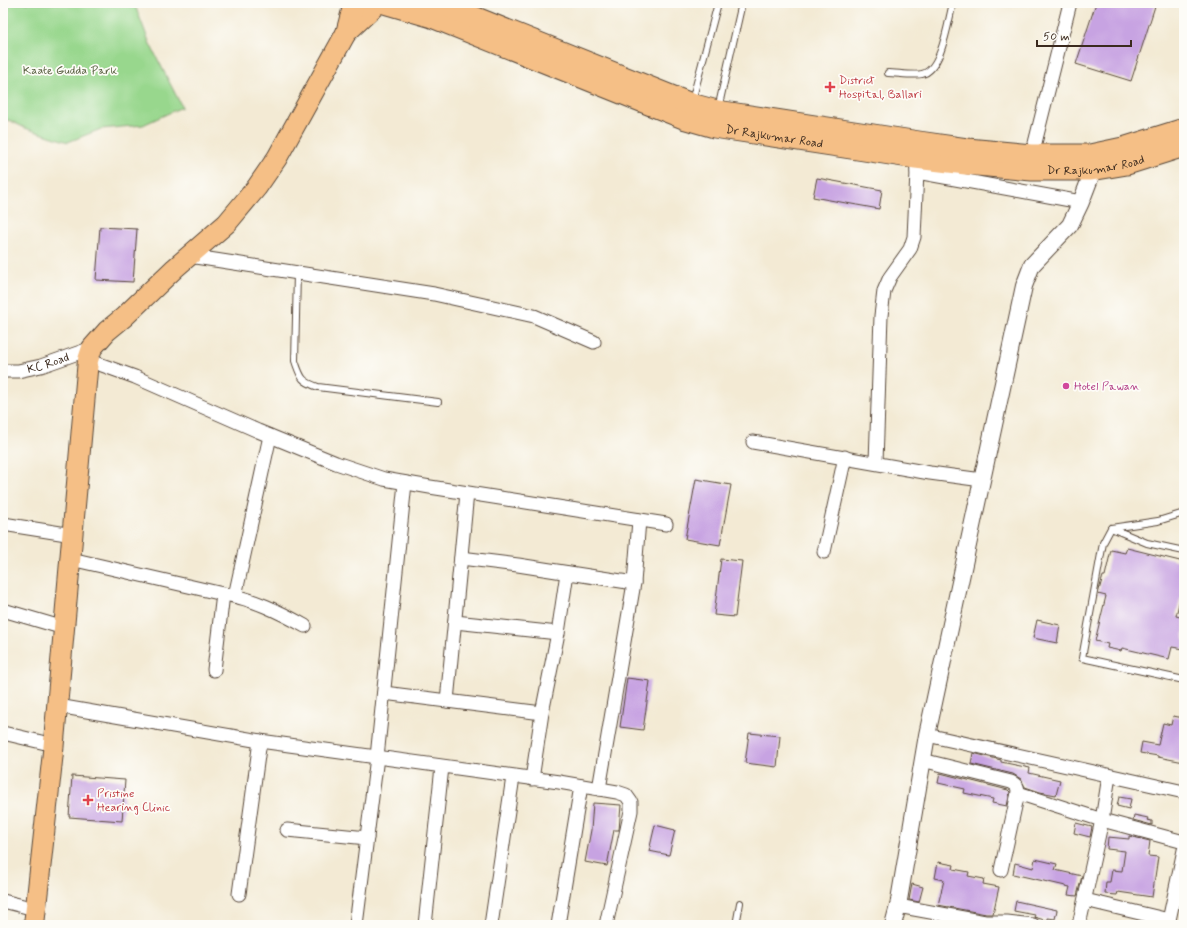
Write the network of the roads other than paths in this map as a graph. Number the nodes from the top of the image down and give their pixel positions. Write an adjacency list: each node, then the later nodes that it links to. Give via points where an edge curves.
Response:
1 (354, 3): 9 (main road)
2 (378, 3): 9 (main road)
3 (384, 3): 8 (highway, Dr Rajkumar Road)
4 (718, 3): 11 (lane)
5 (742, 3): 12 (lane)
6 (952, 3): 10 (lane, via 941,52 930,70 922,74)
7 (1070, 3): 15 (street)
8 (436, 8): 11 (highway, Dr Rajkumar Road); 17 (highway, Dr Rajkumar Road, via 686,119)
9 (346, 33): 19 (main road, via 257,187 227,223)
10 (888, 73)
11 (691, 104): 12 (highway, Dr Rajkumar Road)
12 (717, 111): 15 (highway, Dr Rajkumar Road, via 967,149)
13 (1184, 129): 16 (highway, Dr Rajkumar Road, via 1123,148)
14 (1184, 146): 16 (highway, Dr Rajkumar Road, via 1127,164)
15 (1032, 154): 16 (highway, Dr Rajkumar Road)
16 (1090, 162): 17 (highway, Dr Rajkumar Road, via 1032,170 966,164); 18 (street, via 1091,176)
17 (917, 165): 18 (street); 28 (street, via 914,237 910,249 890,277 884,291)
18 (1081, 202): 29 (street, via 1070,225 1032,265 1024,286)
19 (189, 256): 20 (street); 22 (main road, via 107,331)
20 (297, 272): 21 (street, via 434,294 534,316); 24 (lane, via 295,361 306,383 318,387)
21 (594, 342)
22 (90, 354): 23 (street, KC Road, via 18,371); 25 (street, via 135,377); 37 (main road)
23 (3, 372)
24 (438, 402)
25 (270, 436): 30 (street, via 336,463 384,479); 44 (street)
26 (753, 442): 27 (street)
27 (845, 457): 28 (street); 39 (street)
28 (876, 462): 29 (street)
29 (982, 480): 57 (street)
30 (405, 483): 31 (street); 52 (street)
31 (467, 493): 33 (street); 40 (street)
32 (1184, 513): 36 (lane)
33 (640, 520): 35 (street); 43 (street)
34 (3, 524): 37 (street)
35 (666, 524)
36 (1111, 528): 38 (lane, via 1147,543); 51 (lane, via 1103,543 1082,658)
37 (73, 535): 41 (main road)
38 (1184, 551)
39 (824, 552)
40 (461, 558): 42 (street); 46 (street)
41 (71, 560): 44 (street); 48 (main road)
42 (567, 573): 43 (street); 49 (street)
43 (634, 583): 67 (street)
44 (229, 595): 47 (street, via 283,614); 50 (street)
45 (3, 610): 48 (street)
46 (455, 622): 49 (street); 53 (street)
47 (305, 626)
48 (64, 628): 54 (main road)
49 (558, 633): 55 (street)
50 (214, 670)
51 (1184, 680)
52 (384, 693): 53 (street); 60 (street)
53 (447, 701): 55 (street)
54 (58, 706): 58 (street); 59 (main road)
55 (542, 714): 65 (street)
56 (3, 732): 59 (street)
57 (927, 735): 61 (street); 63 (street)
58 (260, 741): 60 (street); 77 (street)
59 (54, 745): 82 (main road)
60 (377, 757): 62 (street); 72 (street)
61 (922, 760): 69 (street, via 1011,782 1016,784); 81 (street)
62 (442, 767): 64 (street); 85 (street)
63 (1109, 776): 68 (street); 70 (street)
64 (513, 777): 65 (street); 86 (street)
65 (532, 779): 66 (street)
66 (580, 786): 67 (street); 87 (street)
67 (599, 789): 88 (street, via 626,795 631,802)
68 (1184, 792)
69 (1018, 793): 70 (street); 75 (street)
70 (1102, 820): 73 (street); 78 (street)
71 (287, 830): 72 (street)
72 (367, 838): 84 (street)
73 (1184, 842)
74 (1184, 850): 76 (street)
75 (1001, 870)
76 (1181, 881): 83 (street)
77 (240, 894)
78 (1085, 900): 83 (street); 92 (street)
79 (3, 901): 82 (street)
80 (740, 903): 89 (lane)
81 (898, 906): 90 (street); 91 (street, via 985,922)
82 (35, 916)
83 (1168, 922)
84 (356, 925)
85 (425, 925)
86 (491, 925)
87 (558, 925)
88 (606, 925)
89 (736, 925)
90 (893, 925)
91 (1033, 925)
92 (1079, 925)

